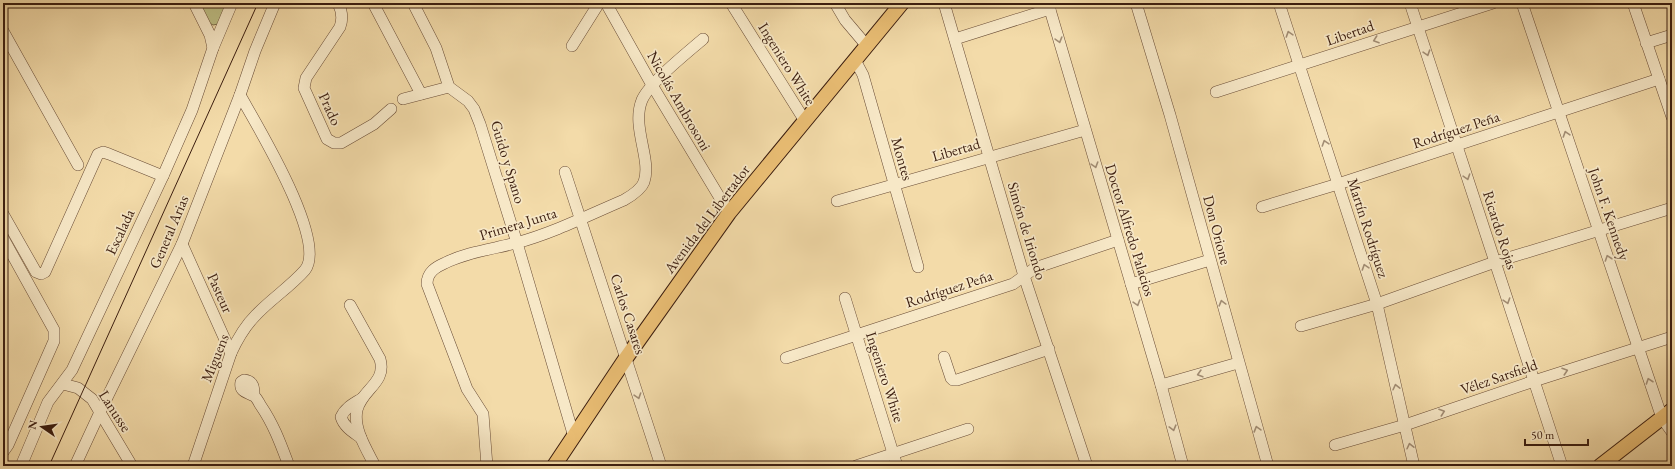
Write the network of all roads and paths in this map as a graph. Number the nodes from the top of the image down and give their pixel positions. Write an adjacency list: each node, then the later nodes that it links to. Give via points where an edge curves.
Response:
1 (194, 3): 28 (street, via 210,35)
2 (232, 3): 28 (street, Escalada)
3 (275, 3): 36 (street, General Arias)
4 (338, 3): 38 (street, Prado, via 341,9 340,27 306,78 304,88 327,139 341,143 374,124)
5 (373, 3): 35 (street)
6 (413, 3): 33 (street, via 436,48)
7 (599, 3): 26 (street)
8 (606, 3): 32 (street, Nicolás Ambrosoni)
9 (731, 3): 41 (street, Ingeniero White)
10 (834, 3): 27 (street)
11 (902, 3): 27 (main road, Avenida del Libertador)
12 (944, 3): 24 (street, Simón de Iriondo)
13 (1136, 3): 63 (street, Don Orione)
14 (1279, 3): 30 (street, Martín Rodríguez, one-way to 14)
15 (1410, 3): 20 (street, Ricardo Rojas)
16 (1493, 3): 20 (street, Libertad)
17 (1522, 3): 39 (street, John F. Kennedy)
18 (1633, 3): 25 (street)
19 (1049, 6): 24 (street); 42 (street, Doctor Alfredo Palacios, one-way to 42)
20 (1418, 26): 30 (street, Libertad, one-way to 30); 43 (street, Ricardo Rojas, one-way to 43)
21 (3, 32): 46 (street)
22 (1672, 35): 25 (street)
23 (703, 39): 32 (street, Primera Junta)
24 (955, 39): 45 (street, Simón de Iriondo)
25 (1646, 43): 31 (street)
26 (572, 46)
27 (866, 46): 29 (main road, Avenida del Libertador)
28 (213, 48): 48 (street, Escalada, via 192,110)
29 (855, 60): 41 (main road, Avenida del Libertador); 50 (street, Montes, via 863,75)
30 (1299, 66): 34 (street, Libertad); 51 (street, Martín Rodríguez, one-way to 30)
31 (1659, 79): 39 (street, Rodríguez Peña); 40 (street)
32 (652, 85): 55 (street, Nicolás Ambrosoni); 57 (street, Primera Junta, via 643,98 638,116 645,168 644,182 636,192 624,200)
33 (449, 87): 35 (street); 61 (street, Guido y Spano, via 468,101 474,110)
34 (1216, 92)
35 (421, 94): 37 (street)
36 (240, 95): 62 (street, General Arias); 76 (street, Miguens, via 281,169 301,214 308,234 308,261 306,269 256,315 238,338)
37 (403, 99)
38 (391, 109)
39 (1558, 111): 43 (street, Rodríguez Peña); 58 (street, John F. Kennedy, one-way to 39)
40 (1672, 117)
41 (805, 121): 55 (main road, Avenida del Libertador)
42 (1085, 130): 45 (street, Libertad); 60 (street, Doctor Alfredo Palacios, one-way to 60)
43 (1456, 145): 51 (street, Rodríguez Peña); 64 (street, Ricardo Rojas, one-way to 64)
44 (98, 154): 46 (street); 48 (street, via 109,154); 49 (street)
45 (990, 156): 50 (street, Libertad); 66 (street, Simón de Iriondo)
46 (78, 165): 49 (street)
47 (565, 172): 57 (street, Carlos Casares)
48 (163, 176): 82 (street, Escalada)
49 (86, 181): 56 (street, via 45,272 41,274 36,272)
50 (893, 184): 52 (street, Libertad); 65 (street, Montes)
51 (1338, 184): 53 (street, Rodríguez Peña); 69 (street, Martín Rodríguez, one-way to 51)
52 (836, 201)
53 (1262, 207)
54 (1672, 208): 58 (street)
55 (729, 213): 78 (main road, Avenida del Libertador)
56 (3, 214)
57 (581, 219): 61 (street, Primera Junta); 78 (street, Carlos Casares)
58 (1598, 231): 64 (street); 74 (street, John F. Kennedy, one-way to 58)
59 (3, 238): 94 (street, via 54,330 54,341)
60 (1118, 240): 66 (street, Rodríguez Peña, via 1035,268); 67 (street, Doctor Alfredo Palacios)
61 (517, 243): 91 (street, Guido y Spano); 102 (street, Primera Junta, via 454,259 431,271 427,279 458,368 467,389 483,414)
62 (182, 244): 76 (street, Pasteur); 86 (street, General Arias)
63 (1210, 260): 67 (street); 80 (street, Don Orione, one-way to 63)
64 (1495, 262): 69 (street); 81 (street, Ricardo Rojas, one-way to 81)
65 (918, 268)
66 (1024, 276): 72 (street, Rodríguez Peña, via 1013,284); 75 (street, Simón de Iriondo)
67 (1131, 284): 83 (street, Doctor Alfredo Palacios, one-way to 83)
68 (845, 298): 72 (street, Ingeniero White)
69 (1377, 304): 71 (street); 88 (street, Martín Rodríguez, one-way to 69)
70 (350, 305): 85 (street, via 382,367 380,377)
71 (1301, 326)
72 (856, 336): 79 (street, Rodríguez Peña); 95 (street, Ingeniero White)
73 (1672, 337): 74 (street, Vélez Sarsfield)
74 (1638, 348): 81 (street, Vélez Sarsfield, one-way to 74); 87 (street, John F. Kennedy, one-way to 74)
75 (1049, 349): 77 (street, via 957,380 951,378); 107 (street, Simón de Iriondo)
76 (231, 353): 99 (street, Miguens)
77 (944, 357)
78 (626, 358): 91 (main road, Avenida del Libertador); 104 (street, Carlos Casares, one-way to 104)
79 (786, 358)
80 (1238, 363): 83 (street, one-way to 83); 109 (street, Don Orione, one-way to 80)
81 (1534, 381): 88 (street, Vélez Sarsfield, one-way to 81); 111 (street, Ricardo Rojas)
82 (64, 384): 86 (street, Lanusse, via 83,391); 96 (street, Escalada, via 48,402)
83 (1161, 385): 108 (street, Doctor Alfredo Palacios, one-way to 108)
84 (254, 396): 100 (street, via 268,416)
85 (361, 399): 92 (street, via 357,411); 92 (street, via 341,417 348,429)
86 (100, 412): 97 (street, General Arias); 98 (street, Lanusse)
87 (1667, 414): 90 (street, John F. Kennedy); 112 (main road)
88 (1405, 425): 93 (street, Vélez Sarsfield); 110 (street, Martín Rodríguez, one-way to 88)
89 (968, 429): 95 (street)
90 (1672, 432)
91 (574, 437): 103 (main road, Avenida del Libertador)
92 (361, 438): 101 (street)
93 (1335, 445)
94 (3, 452)
95 (893, 454): 105 (street); 106 (street, Ingeniero White)
96 (21, 466)
97 (76, 466)
98 (132, 466)
99 (193, 466)
100 (289, 466)
101 (375, 466)
102 (487, 466)
103 (554, 466)
104 (661, 466)
105 (856, 466)
106 (897, 466)
107 (1087, 466)
108 (1183, 466)
109 (1268, 466)
110 (1414, 466)
111 (1562, 466)
112 (1600, 466)

